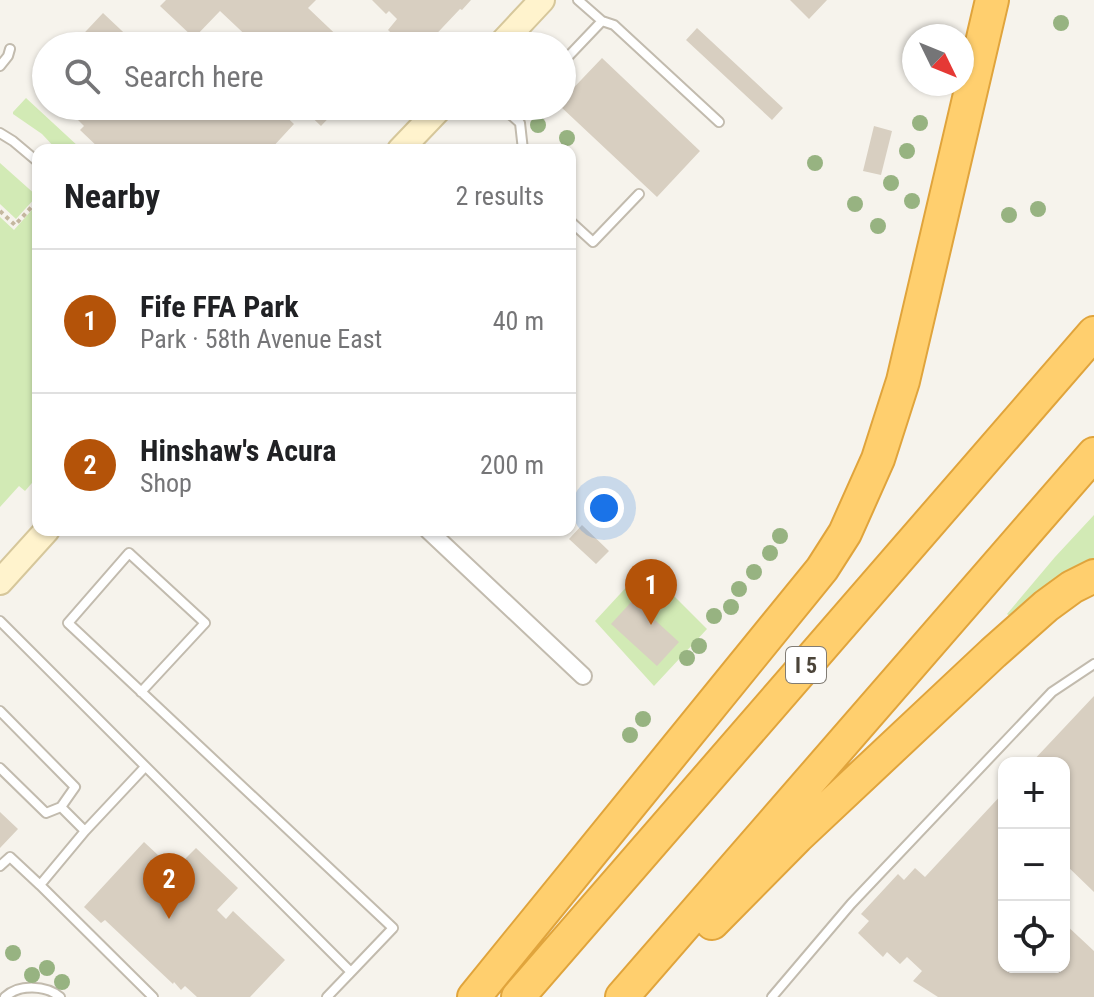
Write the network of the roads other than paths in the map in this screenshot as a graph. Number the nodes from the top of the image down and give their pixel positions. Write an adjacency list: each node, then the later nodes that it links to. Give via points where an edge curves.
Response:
1 (542, 0): 5 (main road)
2 (578, 0): 4 (lane)
3 (992, 0): 40 (highway, via 903,381 878,459 845,533 822,569)
4 (602, 21): 6 (lane); 11 (lane, via 614,25)
5 (512, 32)
6 (576, 48)
7 (10, 49): 8 (lane)
8 (0, 66)
9 (429, 120): 13 (main road)
10 (517, 120): 14 (lane)
11 (719, 122)
12 (0, 133): 15 (lane)
13 (406, 144)
14 (522, 144)
15 (32, 157)
16 (639, 194): 17 (lane, via 593,242)
17 (576, 226)
18 (1094, 333): 41 (highway, I 5)
19 (1094, 454): 42 (highway)
20 (42, 536): 23 (main road)
21 (434, 536): 26 (street)
22 (1094, 576): 43 (highway, via 1046,606 993,653 797,837)
23 (0, 582)
24 (0, 621): 29 (lane)
25 (1094, 664): 44 (lane, via 1052,692 851,904)
26 (583, 676)
27 (141, 692): 27 (lane, via 68,623 129,553 205,623); 35 (lane, via 393,928)
28 (0, 711): 31 (lane, via 75,787)
29 (145, 767): 32 (lane); 35 (lane)
30 (0, 768): 31 (lane, via 46,813)
31 (61, 807): 32 (lane)
32 (85, 831): 34 (lane)
33 (0, 866): 34 (lane, via 10,857)
34 (40, 885): 38 (lane)
35 (351, 972): 39 (lane)
36 (5, 997): 37 (lane, via 30,988 53,990)
37 (60, 997)
38 (153, 997)
39 (327, 997)
40 (474, 997)
41 (518, 997)
42 (622, 997)
43 (639, 997)
44 (772, 997)

